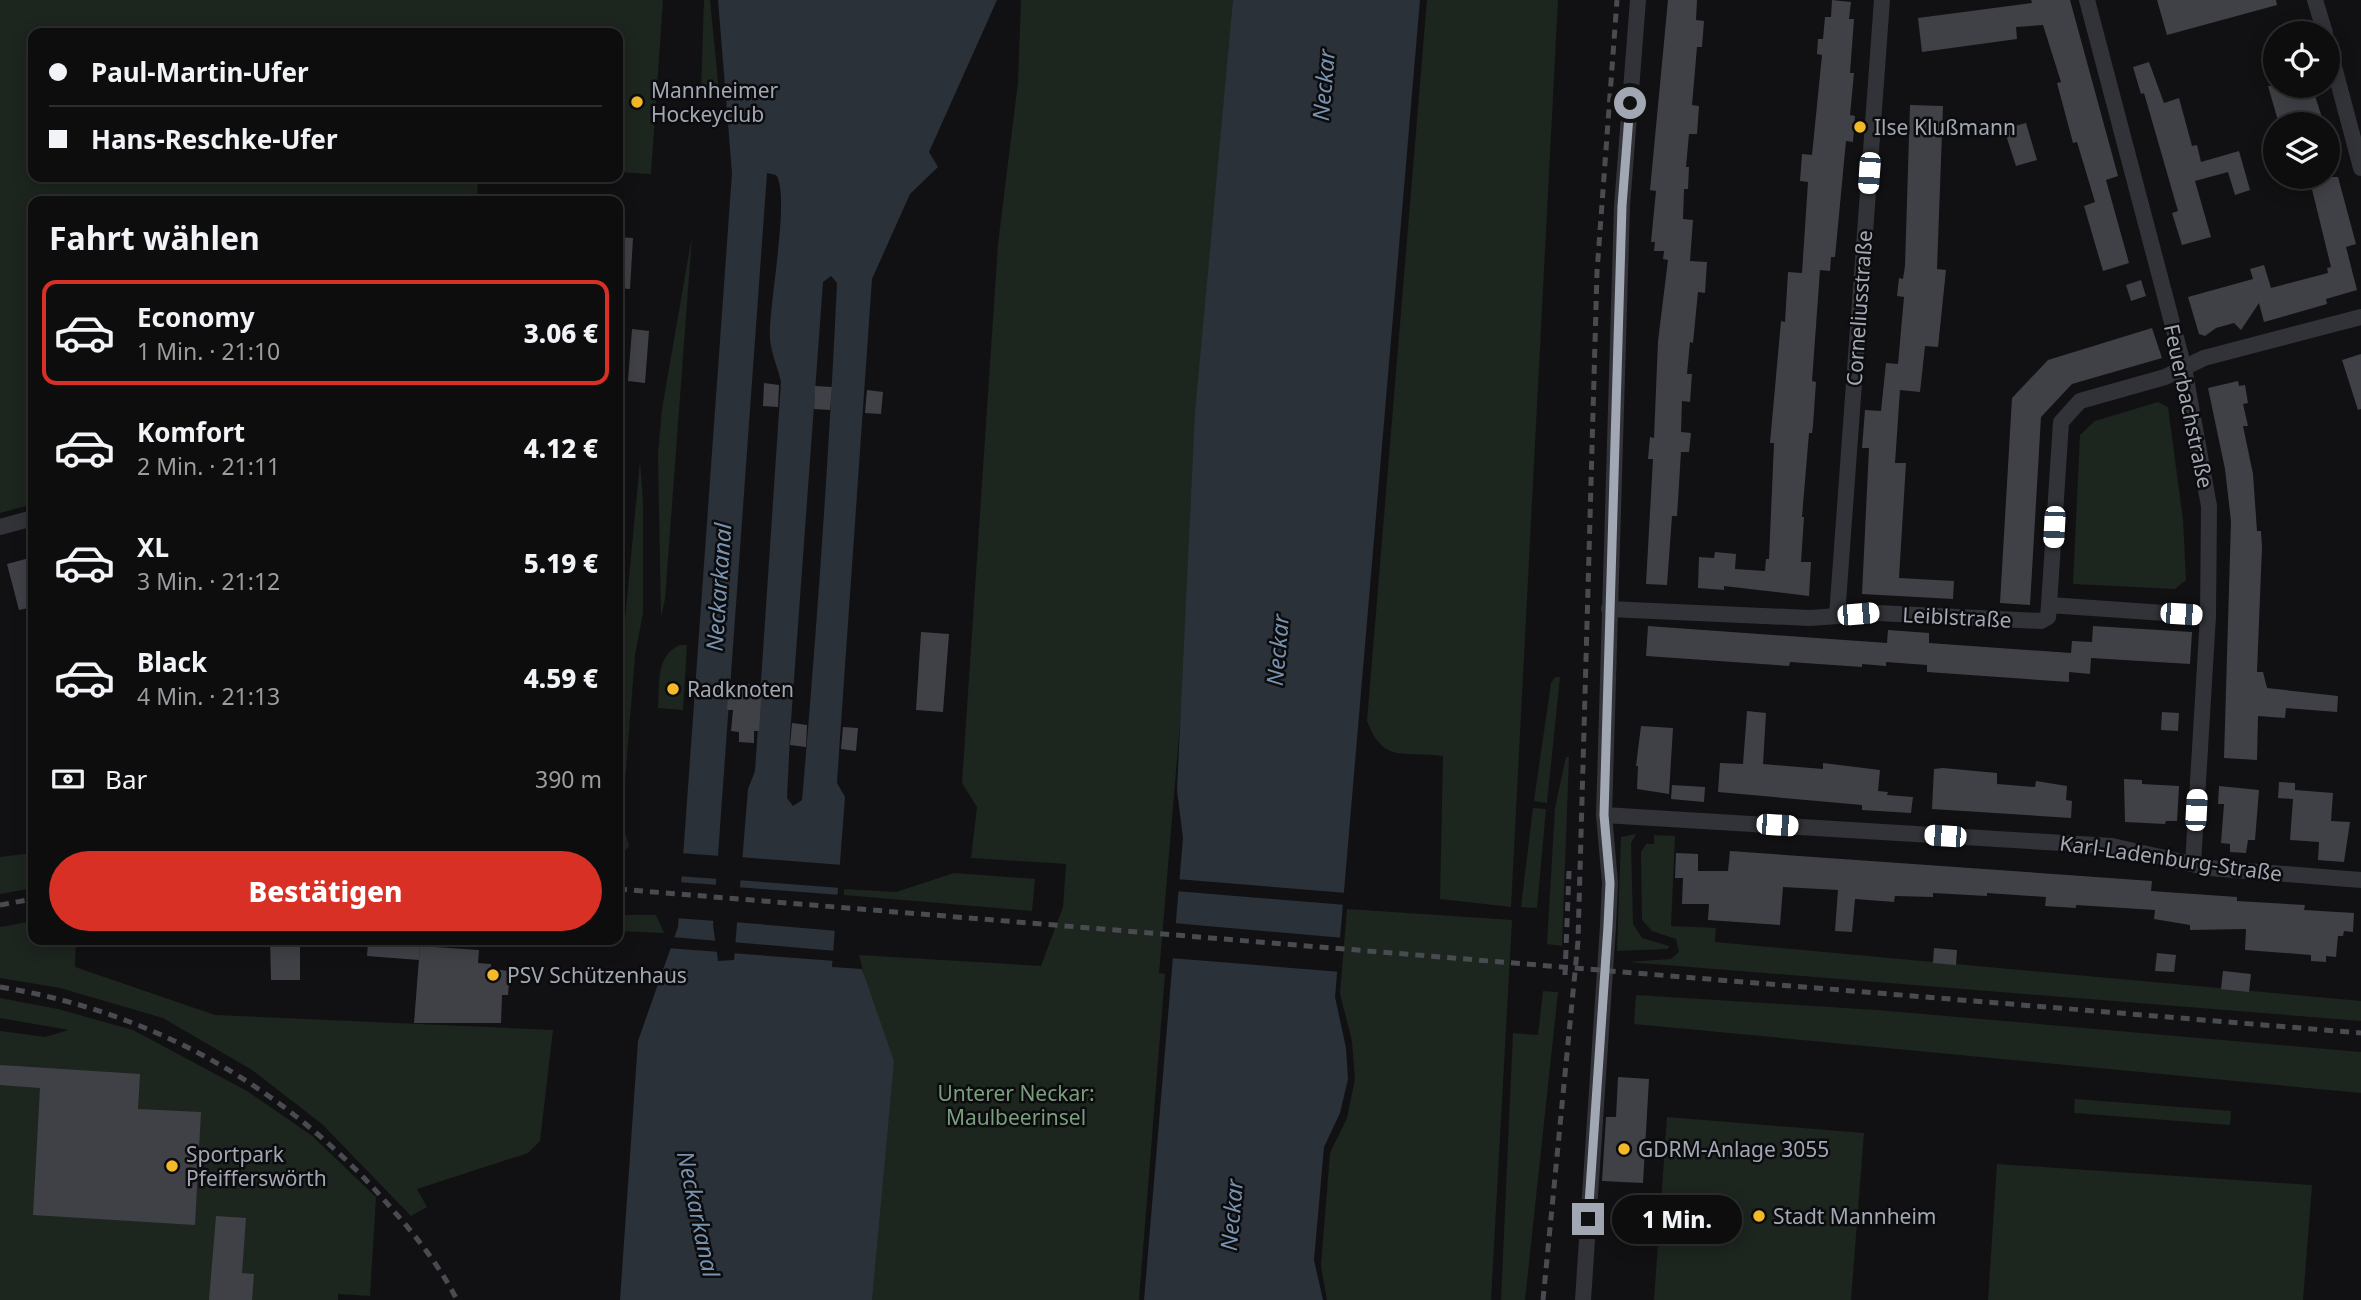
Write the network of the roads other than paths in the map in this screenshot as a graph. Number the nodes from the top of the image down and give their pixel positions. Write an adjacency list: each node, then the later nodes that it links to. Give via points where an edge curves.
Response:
1 (1638, 0): 13 (street, via 1622,206)
2 (1882, 0): 14 (street, Corneliusstraße)
3 (2087, 0): 9 (street, Feuerbachstraße)
4 (2315, 0): 5 (street)
5 (2321, 21)
6 (2340, 89): 7 (street)
7 (2361, 168)
8 (2361, 317): 9 (street, via 2204,358)
9 (2184, 368): 12 (street, via 2080,401 2060,422); 15 (street, Feuerbachstraße, via 2209,506)
10 (28, 519): 11 (street)
11 (0, 527)
12 (2049, 605): 14 (street, Leiblstraße, via 2048,617 2041,621 1878,612); 15 (street)
13 (1609, 608): 14 (street, Leiblstraße); 16 (street)
14 (1837, 616)
15 (2208, 616): 17 (street, Feuerbachstraße)
16 (1604, 815): 17 (street, Karl-Ladenburg-Straße, via 2112,846); 19 (street, via 1610,883)
17 (2193, 864): 18 (street, Karl-Ladenburg-Straße)
18 (2361, 880)
19 (1583, 1300)

